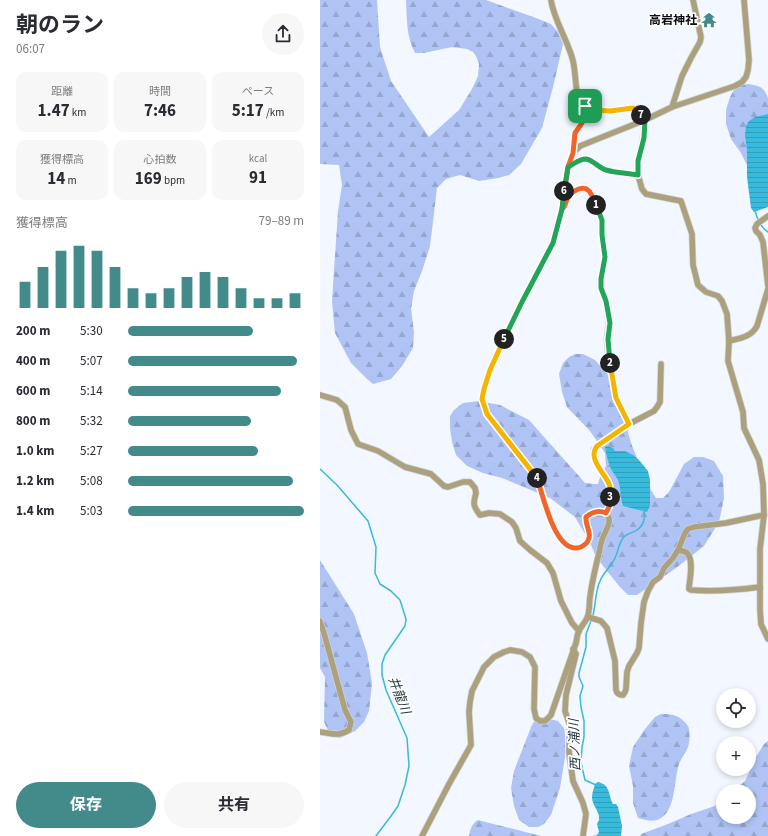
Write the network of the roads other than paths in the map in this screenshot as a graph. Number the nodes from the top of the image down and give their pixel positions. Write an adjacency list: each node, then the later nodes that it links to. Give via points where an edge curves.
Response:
1 (551, 0): 4 (street, via 573,62 579,101)
2 (693, 0): 5 (street, via 701,37 682,76)
3 (744, 0): 5 (street, via 749,60 748,70 742,82)
4 (585, 106): 6 (street, via 610,111 633,108); 7 (street, via 582,123 575,133)
5 (672, 107): 6 (street)
6 (645, 120): 7 (street, via 580,146); 9 (street)
7 (573, 153): 8 (street)
8 (568, 167): 9 (street, via 585,159 604,169); 10 (street)
9 (638, 175): 14 (street, via 646,194 681,201 692,234 693,266 698,285 722,301 727,314)
10 (562, 209): 17 (street, via 570,195 580,188 585,189 591,194 602,220 605,257 601,288 610,323 608,352 616,398); 18 (street, via 553,243 490,370 482,399 487,414 537,478 553,525 568,546 579,548 587,543 590,533 586,517 598,511)
11 (768, 216): 12 (street, via 756,226 763,242)
12 (768, 286)
13 (768, 289): 14 (street, via 755,331)
14 (729, 341): 19 (street, via 728,361 743,412 744,428 759,460)
15 (661, 364): 17 (street, via 660,402 654,411)
16 (320, 395): 24 (street, via 337,400 345,407 358,444 378,451 404,467 431,474 444,486 470,482 476,493 474,508 480,515 500,514 512,522 520,541 547,563 553,573 561,601)
17 (629, 424): 18 (street, via 594,449 597,465 610,485 610,505)
18 (606, 513): 22 (street, via 608,526 596,565)
19 (764, 515): 20 (street, via 690,528); 21 (street, via 760,549)
20 (678, 550): 21 (street, via 684,551 690,559 691,590 744,590); 22 (street, via 648,591 644,602 639,648 629,666 623,694 619,695 616,690 615,661 607,628 601,621)
21 (760, 587): 25 (street, via 761,624)
22 (588, 617): 24 (street)
23 (320, 621): 27 (street, via 345,710 351,722 349,730 343,733 336,735)
24 (579, 631): 26 (street)
25 (768, 639)
26 (573, 649): 28 (street, via 556,702 545,721 536,718 535,667 530,657 522,652 510,650 494,657 484,667 472,691 470,702 471,745); 29 (street, via 576,654 566,695 565,711 570,726 569,752 573,781 586,814)
27 (320, 732)
28 (422, 836)
29 (583, 836)

